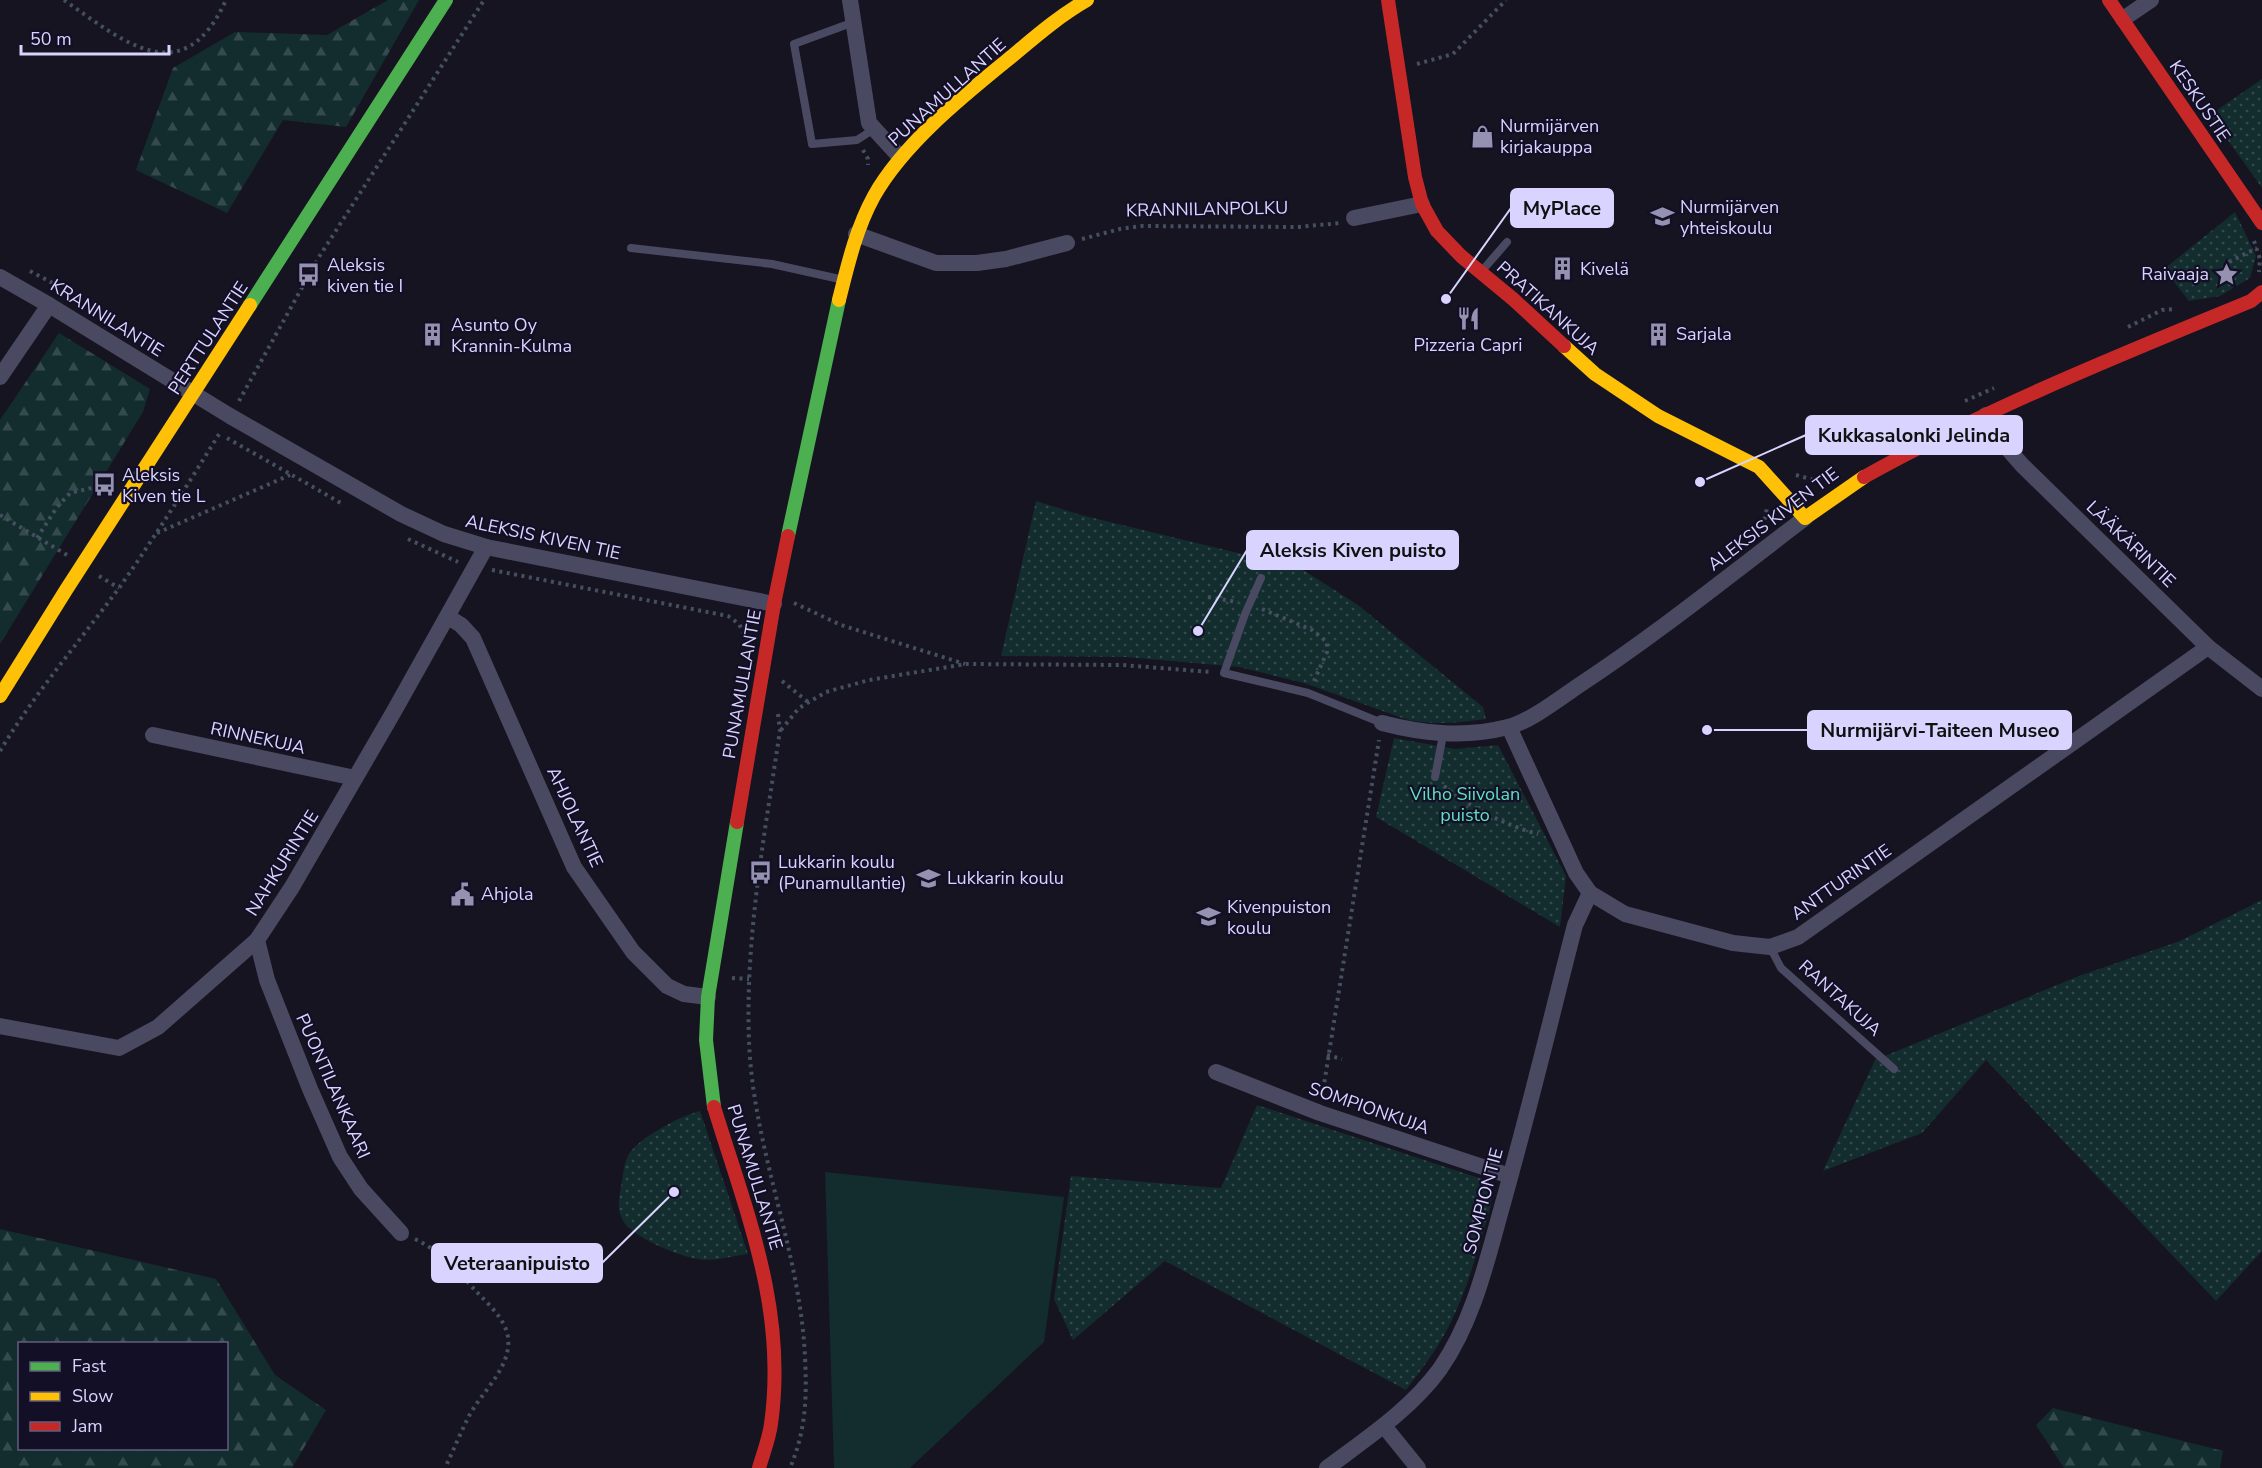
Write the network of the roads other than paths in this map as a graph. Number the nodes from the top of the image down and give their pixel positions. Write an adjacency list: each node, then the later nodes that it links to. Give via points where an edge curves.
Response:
1 (446, 0): 23 (street, PERTTULANTIE)
2 (1087, 0): 9 (street, PUNAMULLANTIE, via 1063,9)
3 (1388, 0): 10 (street, PRATIKANKUJA)
4 (2109, 0): 7 (street, KESKUSTIE)
5 (2151, 0): 7 (street)
6 (853, 7): 8 (street, via 869,123); 8 (lane, via 794,44 812,144 857,140)
7 (2122, 19): 12 (street, KESKUSTIE)
8 (874, 129): 9 (street)
9 (900, 157): 13 (street, PUNAMULLANTIE, via 874,196)
10 (1422, 204): 11 (street); 17 (street, PRATIKANKUJA, via 1437,231)
11 (1354, 218)
12 (2262, 223)
13 (856, 234): 15 (street, via 936,263 1006,259); 19 (street, PUNAMULLANTIE)
14 (1507, 242): 17 (lane)
15 (1067, 243)
16 (631, 248): 19 (lane, via 772,264)
17 (1481, 273): 25 (street, PRATIKANKUJA, via 1595,374 1658,416 1759,467)
18 (0, 277): 21 (street, KRANNILANTIE)
19 (844, 280): 28 (street, PUNAMULLANTIE)
20 (2262, 292): 24 (street, ALEKSIS KIVEN TIE, via 2251,301)
21 (49, 305): 22 (street); 23 (street, KRANNILANTIE)
22 (0, 377)
23 (193, 394): 26 (street, ALEKSIS KIVEN TIE, via 401,514 444,534); 32 (street, PERTTULANTIE)
24 (1986, 415): 25 (street, ALEKSIS KIVEN TIE, via 1848,486); 30 (street, LÄÄKÄRINTIE, via 1995,434 2022,465)
25 (1805, 518): 34 (street, ALEKSIS KIVEN TIE, via 1626,654 1542,710)
26 (486, 547): 28 (street, ALEKSIS KIVEN TIE); 29 (street, NAHKURINTIE)
27 (1261, 578): 33 (lane, via 1224,673 1308,693)
28 (782, 608): 42 (street, PUNAMULLANTIE)
29 (448, 617): 38 (street, NAHKURINTIE); 42 (street, AHJOLANTIE, via 473,638 574,867 633,952 668,986 684,994)
30 (2208, 646): 31 (street, LÄÄKÄRINTIE); 41 (street, ANTTURINTIE, via 1798,937)
31 (2262, 689)
32 (0, 696)
33 (1382, 723): 36 (street, ALEKSIS KIVEN TIE)
34 (1509, 727): 36 (street, ALEKSIS KIVEN TIE); 39 (street, ANTTURINTIE, via 1576,873)
35 (153, 735): 38 (street, RINNEKUJA)
36 (1443, 735): 37 (lane)
37 (1435, 777)
38 (355, 778): 40 (street, NAHKURINTIE)
39 (1590, 893): 41 (street, ANTTURINTIE, via 1624,914 1733,943); 46 (street, SOMPIONTIE, via 1575,925)
40 (257, 940): 43 (street, NAHKURINTIE, via 158,1026 119,1048); 47 (street, PUONTILANKAARI, via 267,980 340,1157 361,1189)
41 (1770, 947): 44 (lane, RANTAKUJA, via 1781,968)
42 (708, 997): 49 (street, PUNAMULLANTIE, via 706,1040 714,1106 760,1254 771,1306 775,1353 771,1425)
43 (0, 1026)
44 (1894, 1069)
45 (1216, 1072): 46 (street, SOMPIONKUJA, via 1320,1113)
46 (1510, 1176): 48 (street, SOMPIONTIE, via 1479,1289 1464,1325 1440,1368 1417,1397)
47 (401, 1233)
48 (1384, 1426): 50 (street, SOMPIONTIE); 51 (street)
49 (759, 1468)
50 (1327, 1468)
51 (1418, 1468)

